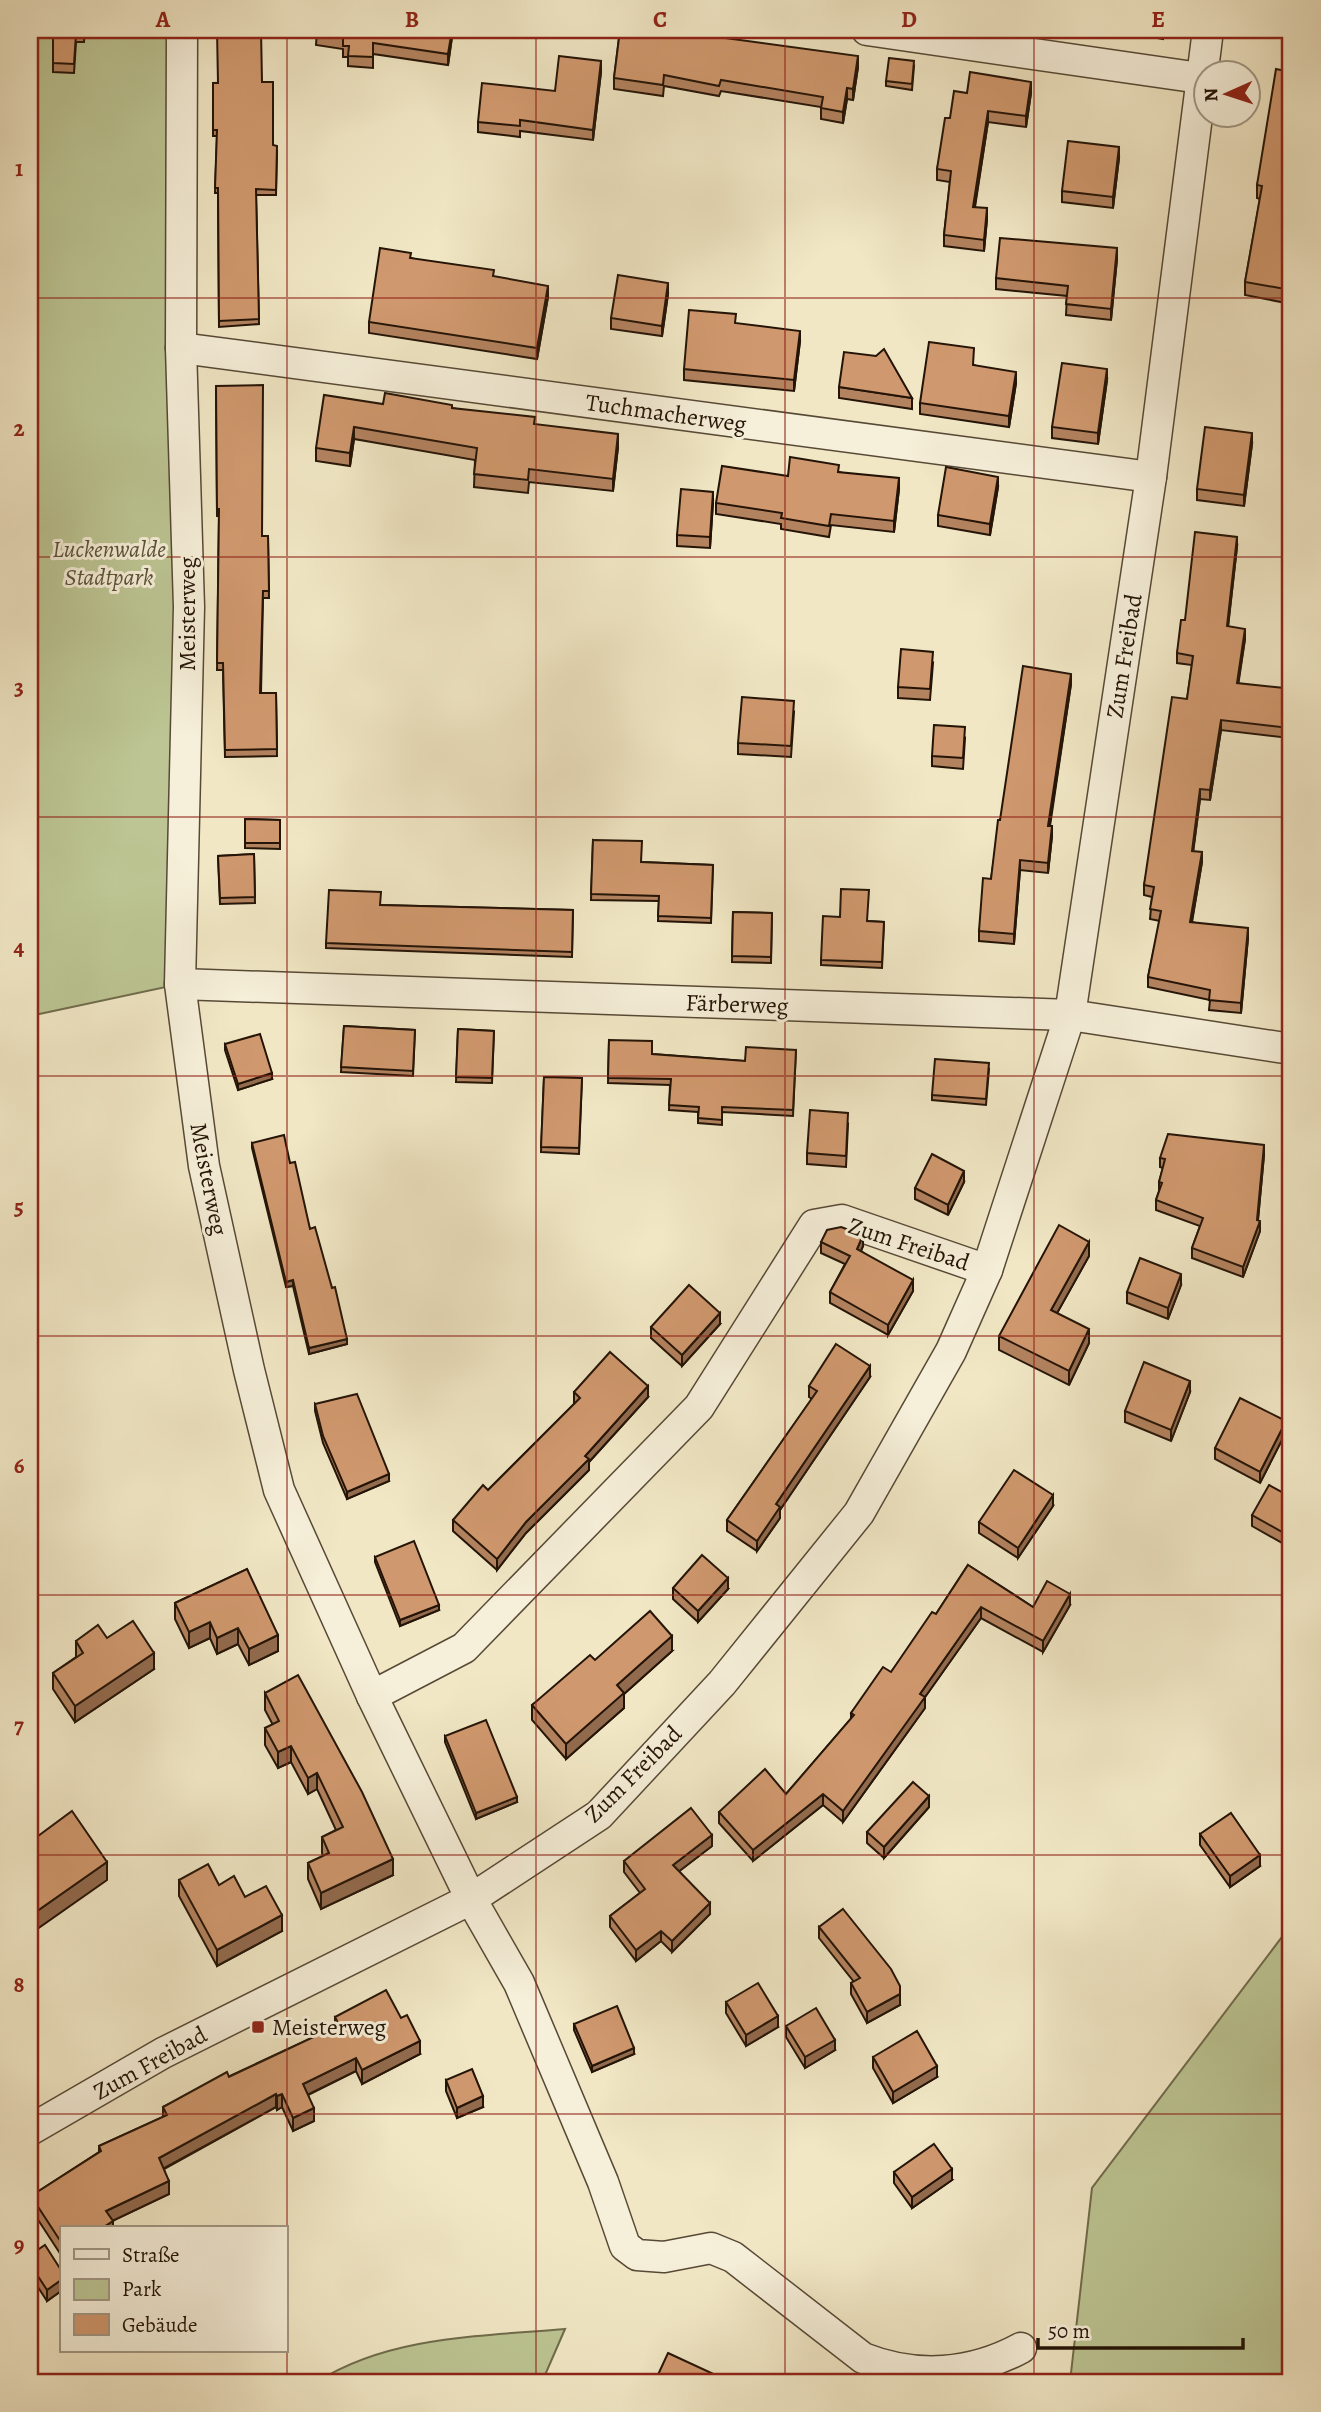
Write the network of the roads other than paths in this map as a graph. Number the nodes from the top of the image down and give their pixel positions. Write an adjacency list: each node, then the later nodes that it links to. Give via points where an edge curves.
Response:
1 (182, 30): 7 (street, Meisterweg)
2 (867, 30): 5 (street)
3 (1208, 30): 4 (street, Zum Freibad)
4 (1203, 60)
5 (1192, 77)
6 (1194, 130): 8 (street, Zum Freibad)
7 (181, 348): 8 (street, Tuchmacherweg); 9 (street, Meisterweg, via 189,607)
8 (1151, 477): 10 (street, Zum Freibad)
9 (180, 984): 10 (street, Färberweg); 13 (street, Meisterweg, via 204,1166 279,1490)
10 (1070, 1015): 11 (street, Färberweg); 12 (street, Zum Freibad)
11 (1291, 1049)
12 (987, 1270): 13 (street, Zum Freibad, via 842,1220 814,1225 699,1407 464,1648); 14 (street, Zum Freibad, via 951,1351 859,1513 722,1683 598,1815)
13 (372, 1696): 14 (street, Meisterweg)
14 (471, 1899): 15 (street, Zum Freibad, via 163,2053); 16 (street, Meisterweg, via 519,1983 603,2182 625,2246 638,2255 664,2257 711,2248 733,2257 863,2358 888,2368 960,2371 990,2364)
15 (30, 2130)
16 (1021, 2348)

